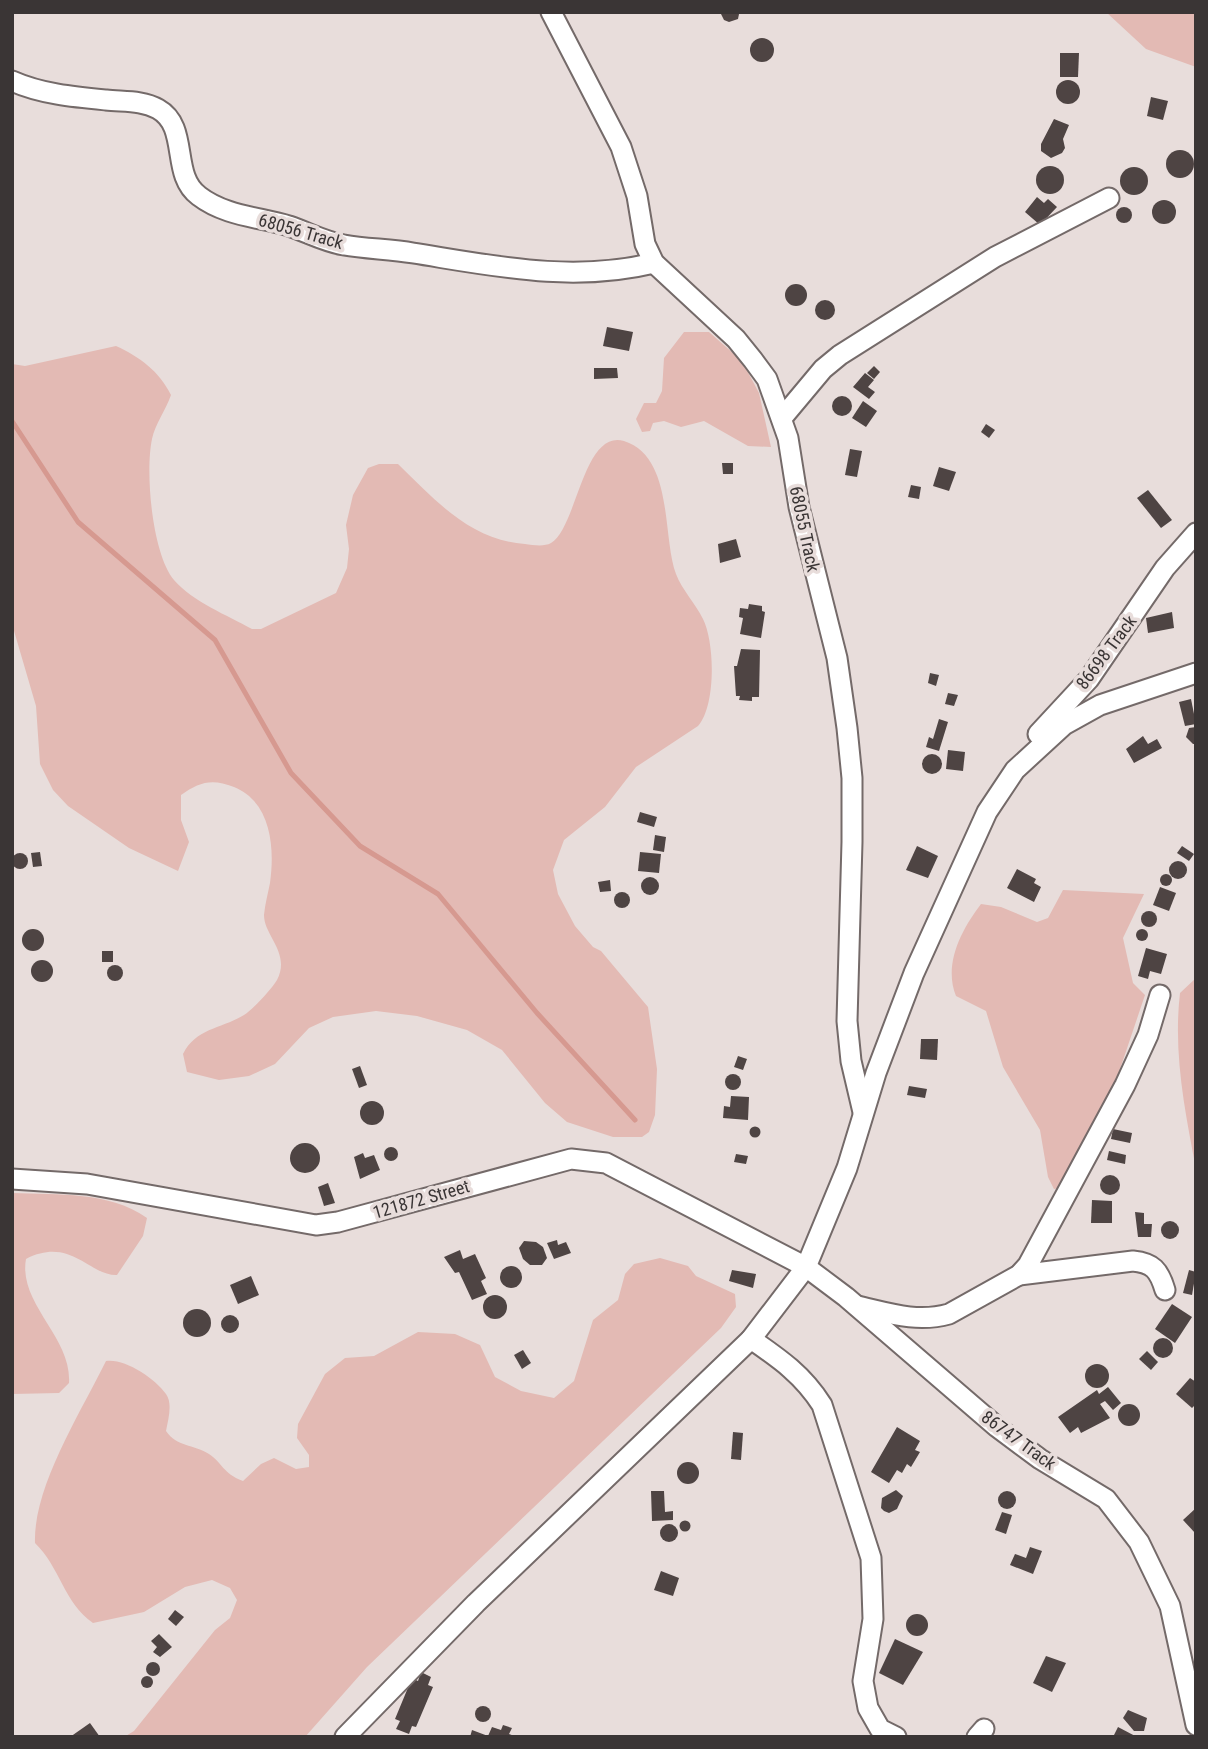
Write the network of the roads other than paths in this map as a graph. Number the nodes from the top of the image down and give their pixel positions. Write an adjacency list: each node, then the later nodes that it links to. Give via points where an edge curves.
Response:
1 (551, 12): 4 (street, 68055 Track, via 621,147)
2 (12, 81): 4 (street, 68056 Track, via 47,92 157,108 175,128 184,177 200,197 219,209 287,225 343,245 526,272 621,271)
3 (1109, 198): 5 (street, via 995,257 840,355)
4 (654, 263): 5 (street, 68055 Track, via 736,339 768,379)
5 (782, 418): 10 (street, 68055 Track, via 837,659 852,778 848,1021 850,1061)
6 (1196, 533): 8 (street, 86698 Track, via 1166,568 1089,679 1043,727)
7 (1196, 673): 8 (street, via 1100,705 1064,725)
8 (1014, 770): 10 (street, via 987,812 914,973)
9 (1160, 995): 13 (street, via 1125,1085 1046,1236)
10 (863, 1113): 12 (street, via 847,1168)
11 (12, 1179): 12 (street, 121872 Street, via 87,1184 316,1225 560,1161 589,1159 631,1175)
12 (806, 1267): 15 (street, 86747 Track); 16 (street)
13 (1019, 1275): 14 (street, via 1133,1261 1157,1269); 15 (street, via 937,1317 907,1318)
14 (1165, 1290)
15 (856, 1306): 17 (street, 86747 Track, via 997,1427 1106,1499 1139,1542)
16 (751, 1339): 20 (street, via 475,1603); 21 (street, via 790,1365 822,1405 872,1558 873,1619 863,1681 868,1708 880,1730)
17 (1177, 1626): 18 (street); 19 (street, 86747 Track)
18 (1196, 1639)
19 (1196, 1725)
20 (345, 1737)
21 (896, 1737)

